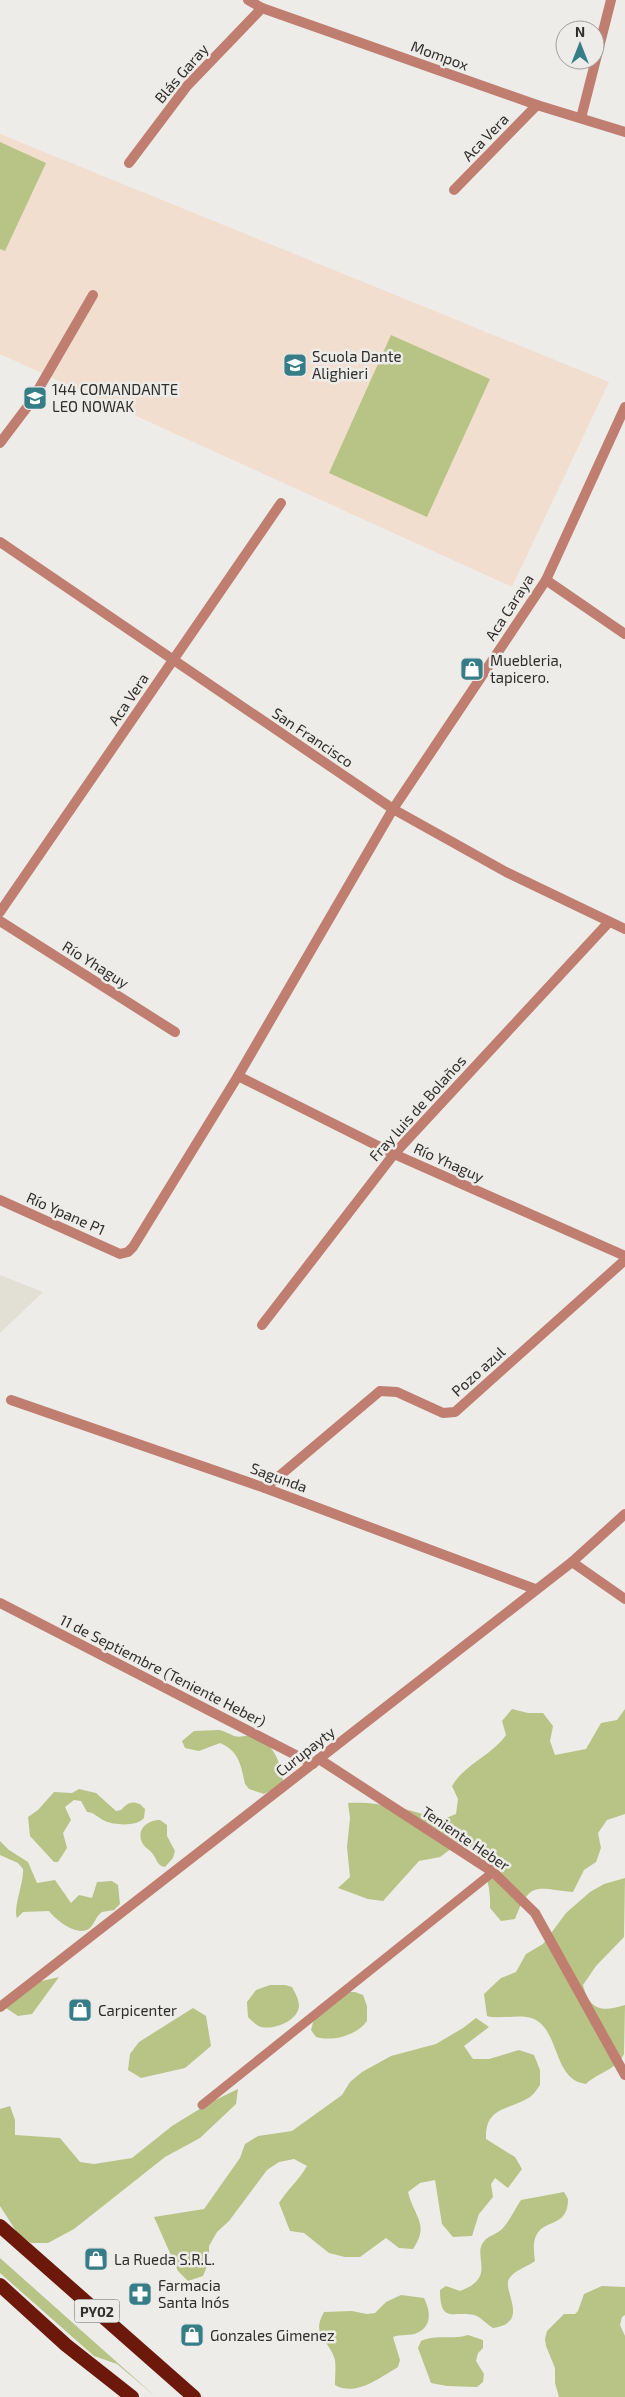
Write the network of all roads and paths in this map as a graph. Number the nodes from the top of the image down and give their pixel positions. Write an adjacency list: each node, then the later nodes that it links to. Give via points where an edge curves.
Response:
1 (248, 0): 3 (street, Mompox)
2 (611, 0): 5 (street)
3 (262, 8): 4 (street, Mompox); 7 (street, Blás Garay, via 187,86)
4 (536, 105): 5 (street, Mompox); 8 (street, Aca Vera)
5 (581, 118): 6 (street, Mompox)
6 (625, 132)
7 (129, 163)
8 (454, 190)
9 (93, 295): 11 (street, via 31,402)
10 (625, 407): 14 (street, Aca Caraya)
11 (0, 443)
12 (281, 504): 16 (street, Aca Vera)
13 (0, 542): 16 (street, San Francisco)
14 (546, 580): 15 (street); 17 (street, Aca Caraya)
15 (625, 634)
16 (173, 660): 17 (street, San Francisco); 18 (street, Aca Vera)
17 (393, 809): 20 (street, San Francisco, via 506,872); 23 (street, Aca Caraya)
18 (0, 912)
19 (0, 921): 22 (street, Río Yhaguy)
20 (608, 922): 21 (street, San Francisco); 24 (street, Fray luis de Bolaños)
21 (625, 929)
22 (176, 1032)
23 (238, 1076): 24 (street, Río Yhaguy); 26 (street, Aca Caraya, via 133,1247)
24 (394, 1154): 27 (street, Río Yhaguy); 29 (street, Fray luis de Bolaños)
25 (0, 1200): 26 (street, Río Ypane P1)
26 (120, 1254)
27 (625, 1256)
28 (625, 1260): 31 (street, Pozo azul, via 455,1412 443,1413 397,1392 380,1391)
29 (262, 1325)
30 (11, 1400): 31 (street, Sagunda)
31 (265, 1488): 34 (street, Sagunda)
32 (625, 1514): 33 (street, Curupayty)
33 (572, 1562): 34 (street, Curupayty); 35 (street)
34 (535, 1589): 37 (street, Curupayty)
35 (625, 1599)
36 (0, 1603): 37 (street, 11 de Septiembre (Teniente Heber))
37 (316, 1762): 38 (street, Teniente Heber); 39 (street, Curupayty)
38 (493, 1872): 40 (street, Teniente Heber, via 535,1913); 41 (lane)
39 (0, 2007)
40 (625, 2075)
41 (202, 2105)
42 (0, 2226): 45 (highway, PY02)
43 (0, 2285): 44 (highway, via 66,2345)
44 (132, 2397)
45 (194, 2397)

